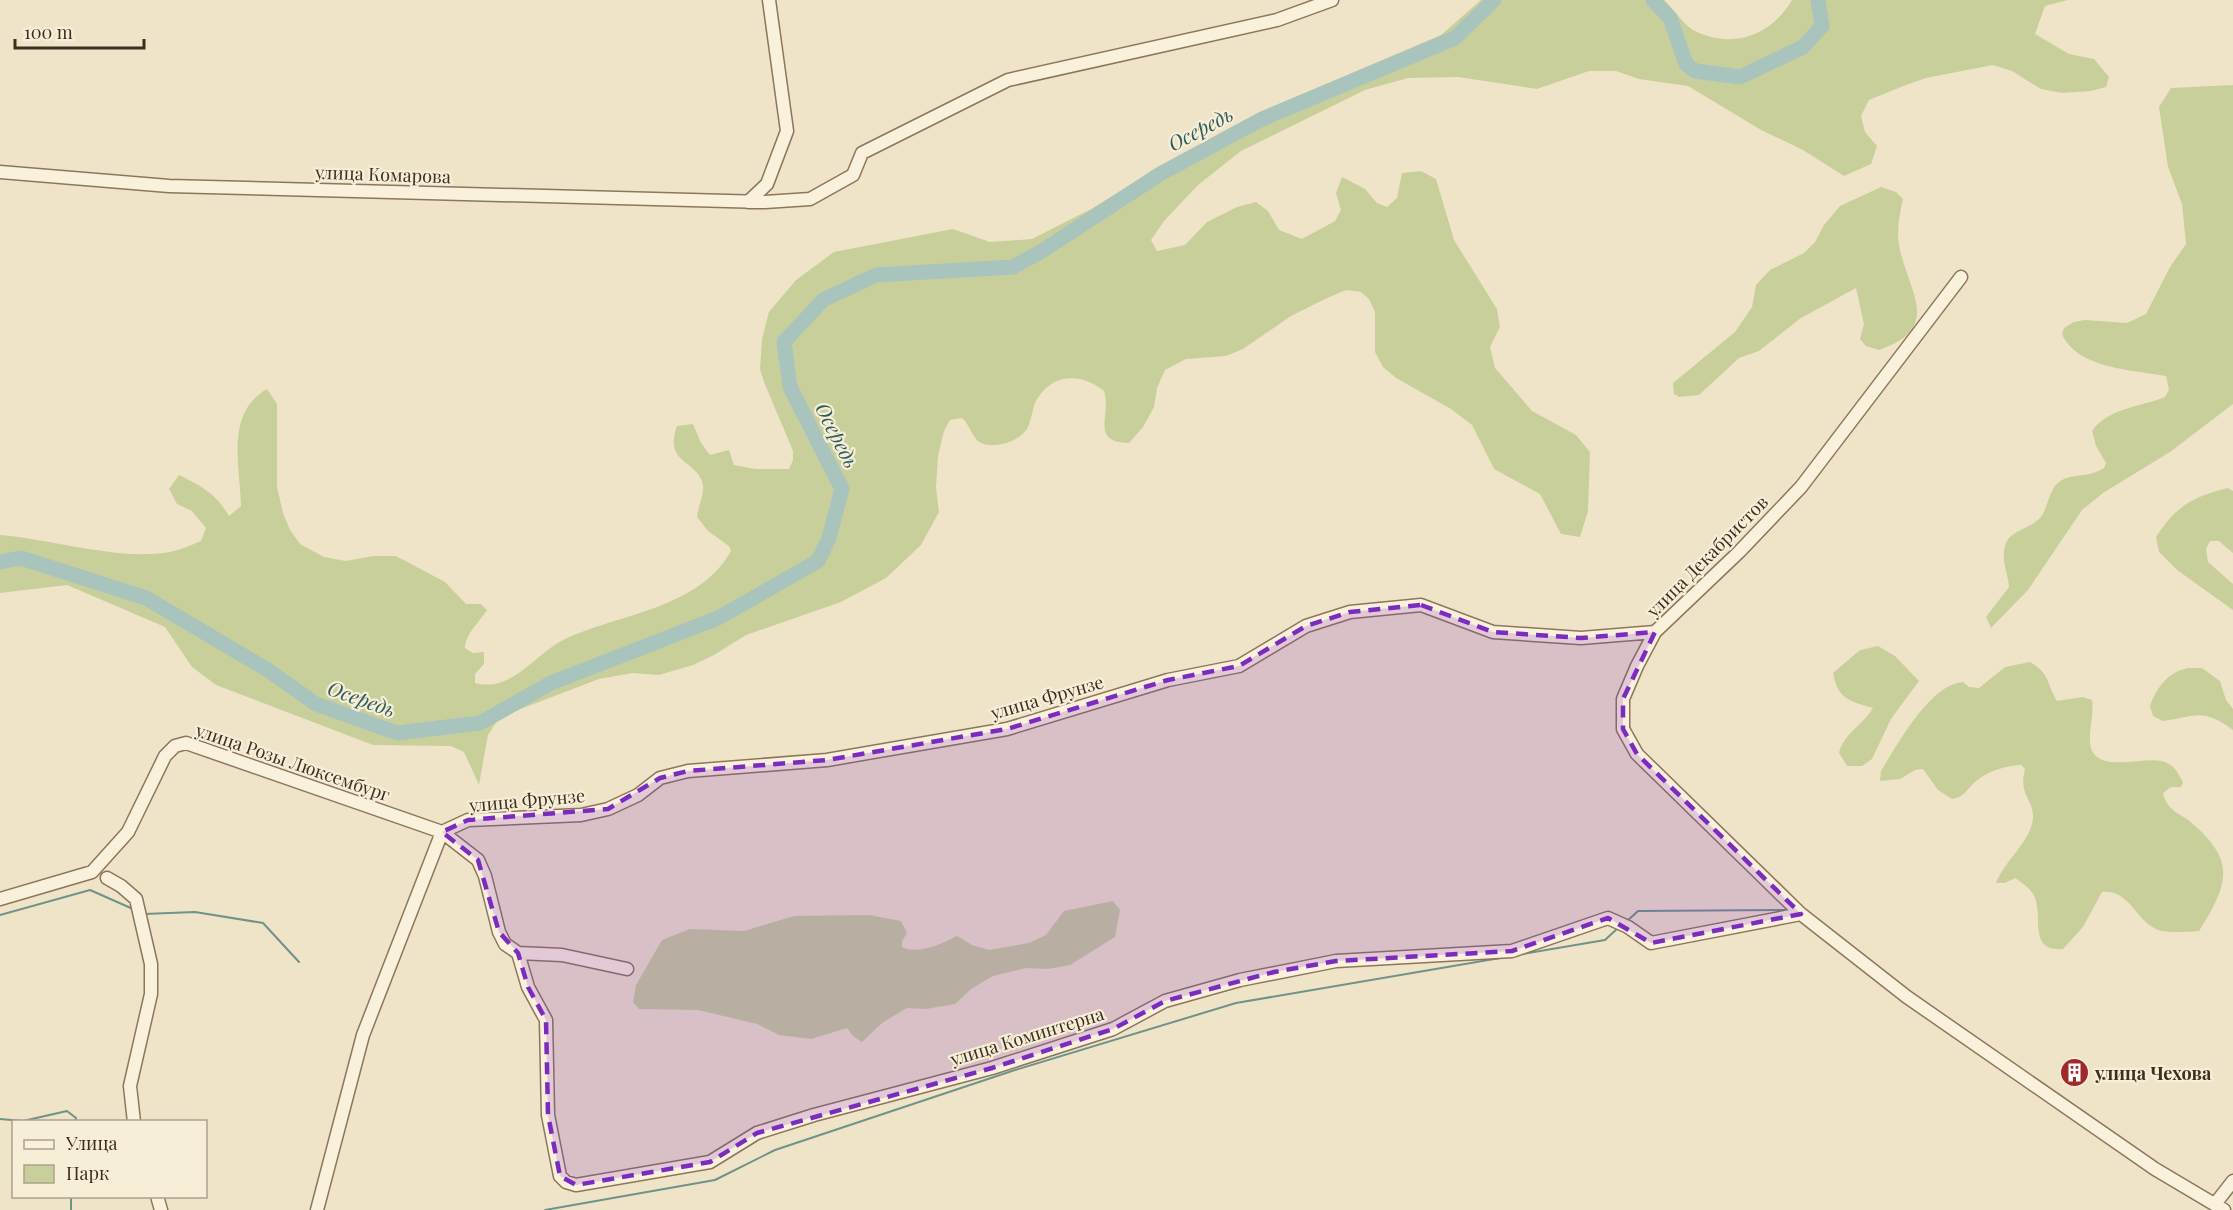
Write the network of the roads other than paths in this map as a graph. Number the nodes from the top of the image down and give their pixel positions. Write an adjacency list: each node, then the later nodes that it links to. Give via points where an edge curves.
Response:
1 (769, 0): 4 (street, via 787,131 767,184)
2 (1332, 0): 4 (street, улица Комарова, via 1277,20 1008,80 862,153 854,175 810,199)
3 (0, 172): 4 (street, улица Комарова, via 169,186)
4 (748, 202)
5 (1961, 278): 6 (street, улица Декабристов, via 1802,487)
6 (1655, 632): 7 (street, улица Фрунзе, via 1581,638 1493,632 1421,604 1350,612 1306,626 1239,666 1168,680 1007,729 827,760 687,771 660,778 638,795 608,809 581,815 468,820); 10 (street, улица Декабристов, via 1623,699 1623,729 1636,754)
7 (442, 832): 9 (street, улица Розы Люксембург, via 186,743 175,746 165,756 128,832 92,872); 11 (street, улица Розы Люксембург, via 478,860 499,932); 16 (street, via 363,1035)
8 (107, 878): 13 (street, via 136,899 151,964 151,994 130,1086)
9 (0, 899)
10 (1801, 914): 11 (street, улица Коминтерна, via 1652,943 1608,918 1512,951 1336,961 1240,980 1165,1001 1113,1029 992,1068 757,1133 710,1162 576,1185 560,1176 548,1115 546,1020 528,987); 15 (street, via 1936,1017 2155,1169)
11 (518, 953): 12 (street, via 562,955)
12 (627, 969)
13 (134, 1120)
14 (2233, 1181): 15 (street)
15 (2220, 1207)
16 (317, 1210)

